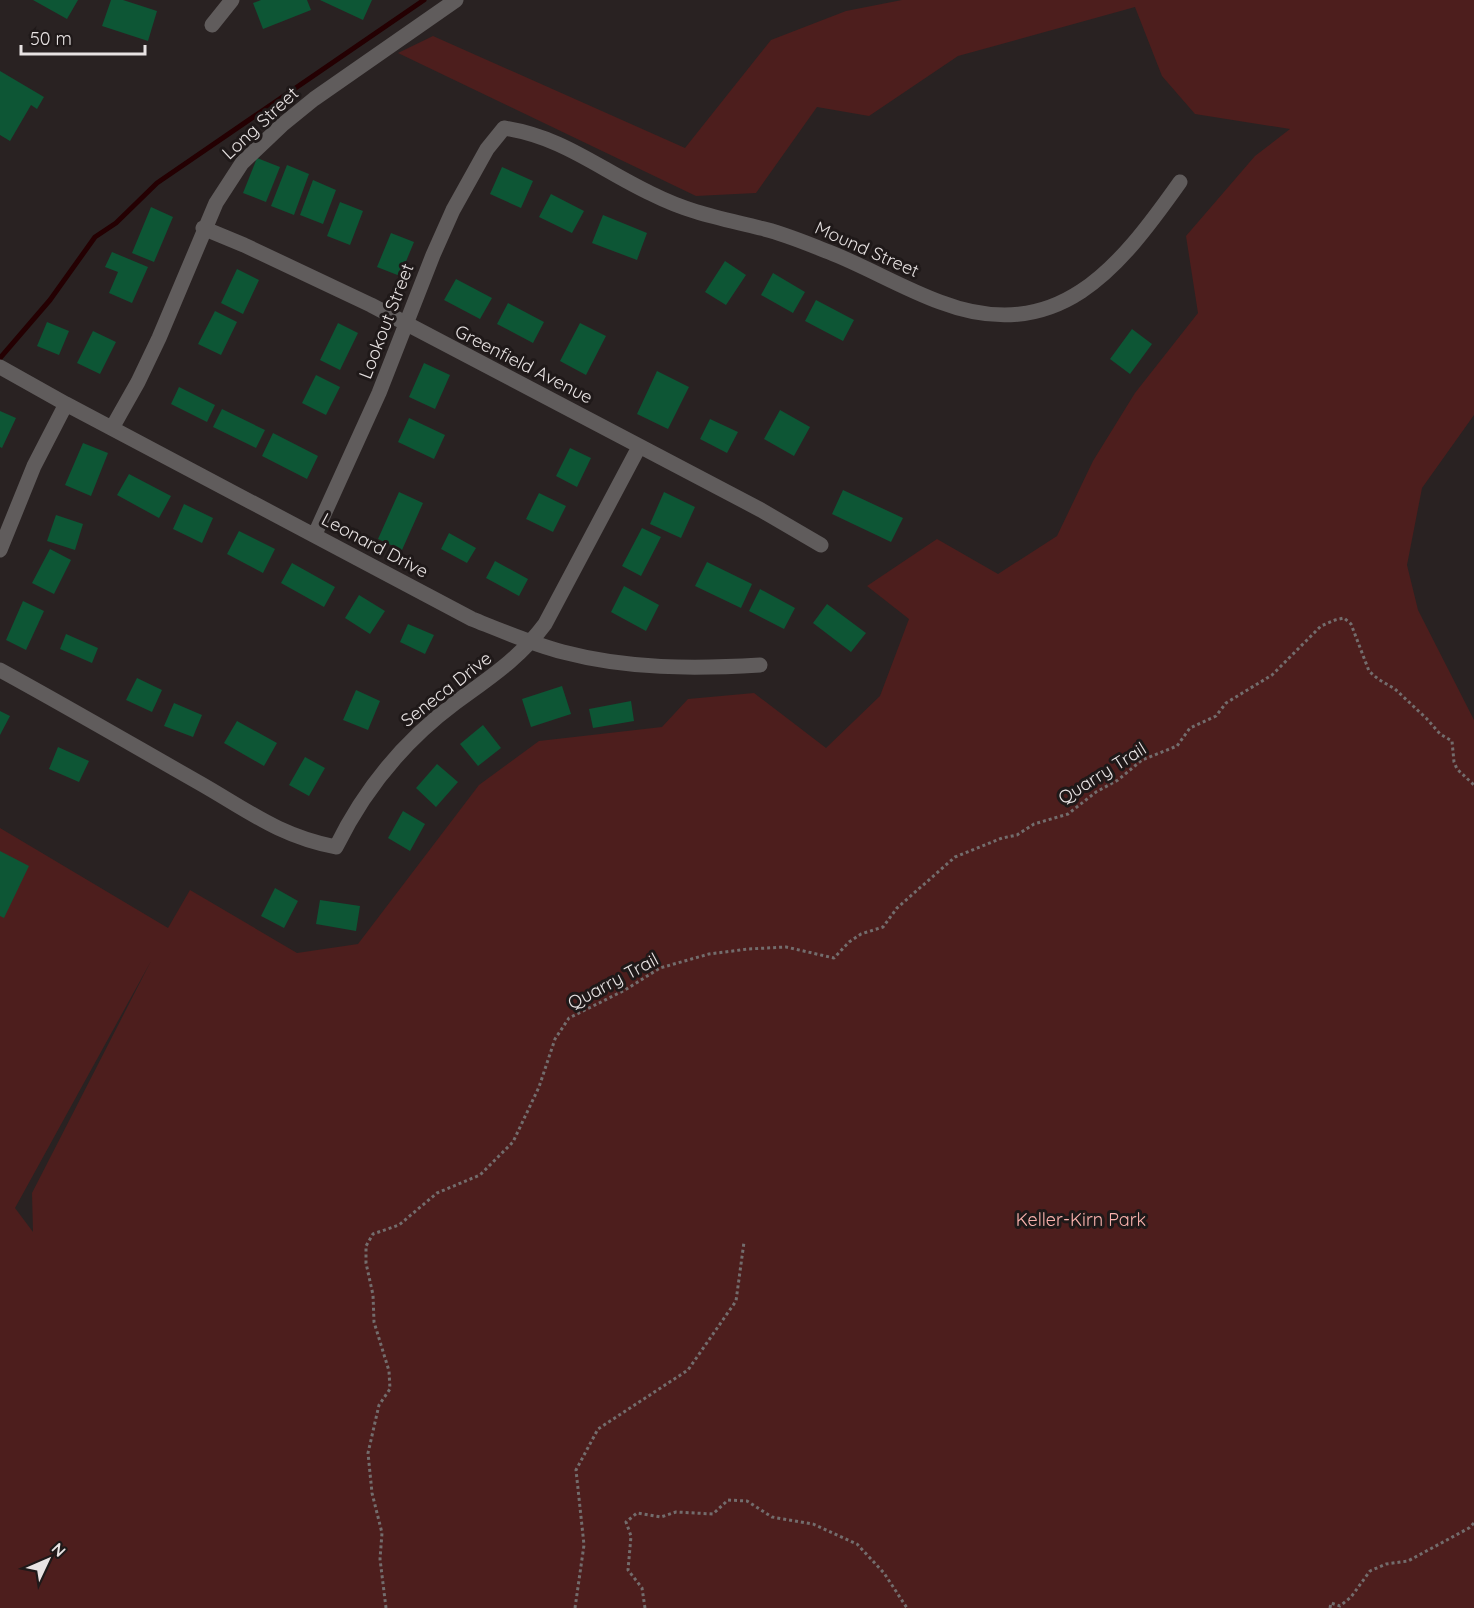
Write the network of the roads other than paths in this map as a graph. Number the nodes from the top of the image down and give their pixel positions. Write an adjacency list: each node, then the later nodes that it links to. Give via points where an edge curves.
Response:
1 (232, 0): 3 (street)
2 (456, 0): 6 (street, Long Street, via 282,125 242,163)
3 (212, 25)
4 (504, 128): 5 (street, Mound Street, via 554,141 621,180 688,211 784,235 942,303 990,315 1039,311 1083,291 1125,255); 7 (street, Lookout Street, via 487,149 453,210)
5 (1180, 182)
6 (203, 228): 7 (street, Greenfield Avenue); 10 (street, Long Street, via 159,338)
7 (405, 324): 11 (street, Greenfield Avenue); 12 (street, Lookout Street)
8 (0, 367): 9 (street, Leonard Drive)
9 (66, 404): 10 (street, Leonard Drive); 14 (street, via 34,465)
10 (112, 428): 12 (street, Leonard Drive)
11 (639, 447): 13 (street, Greenfield Avenue); 15 (street, Seneca Drive, via 560,598)
12 (315, 534): 15 (street, Leonard Drive, via 472,619)
13 (821, 545)
14 (0, 550)
15 (531, 642): 16 (street, Leonard Drive, via 587,657 636,664); 17 (street, Seneca Drive, via 402,749 372,786 336,847 268,824)
16 (760, 665)
17 (0, 670)

